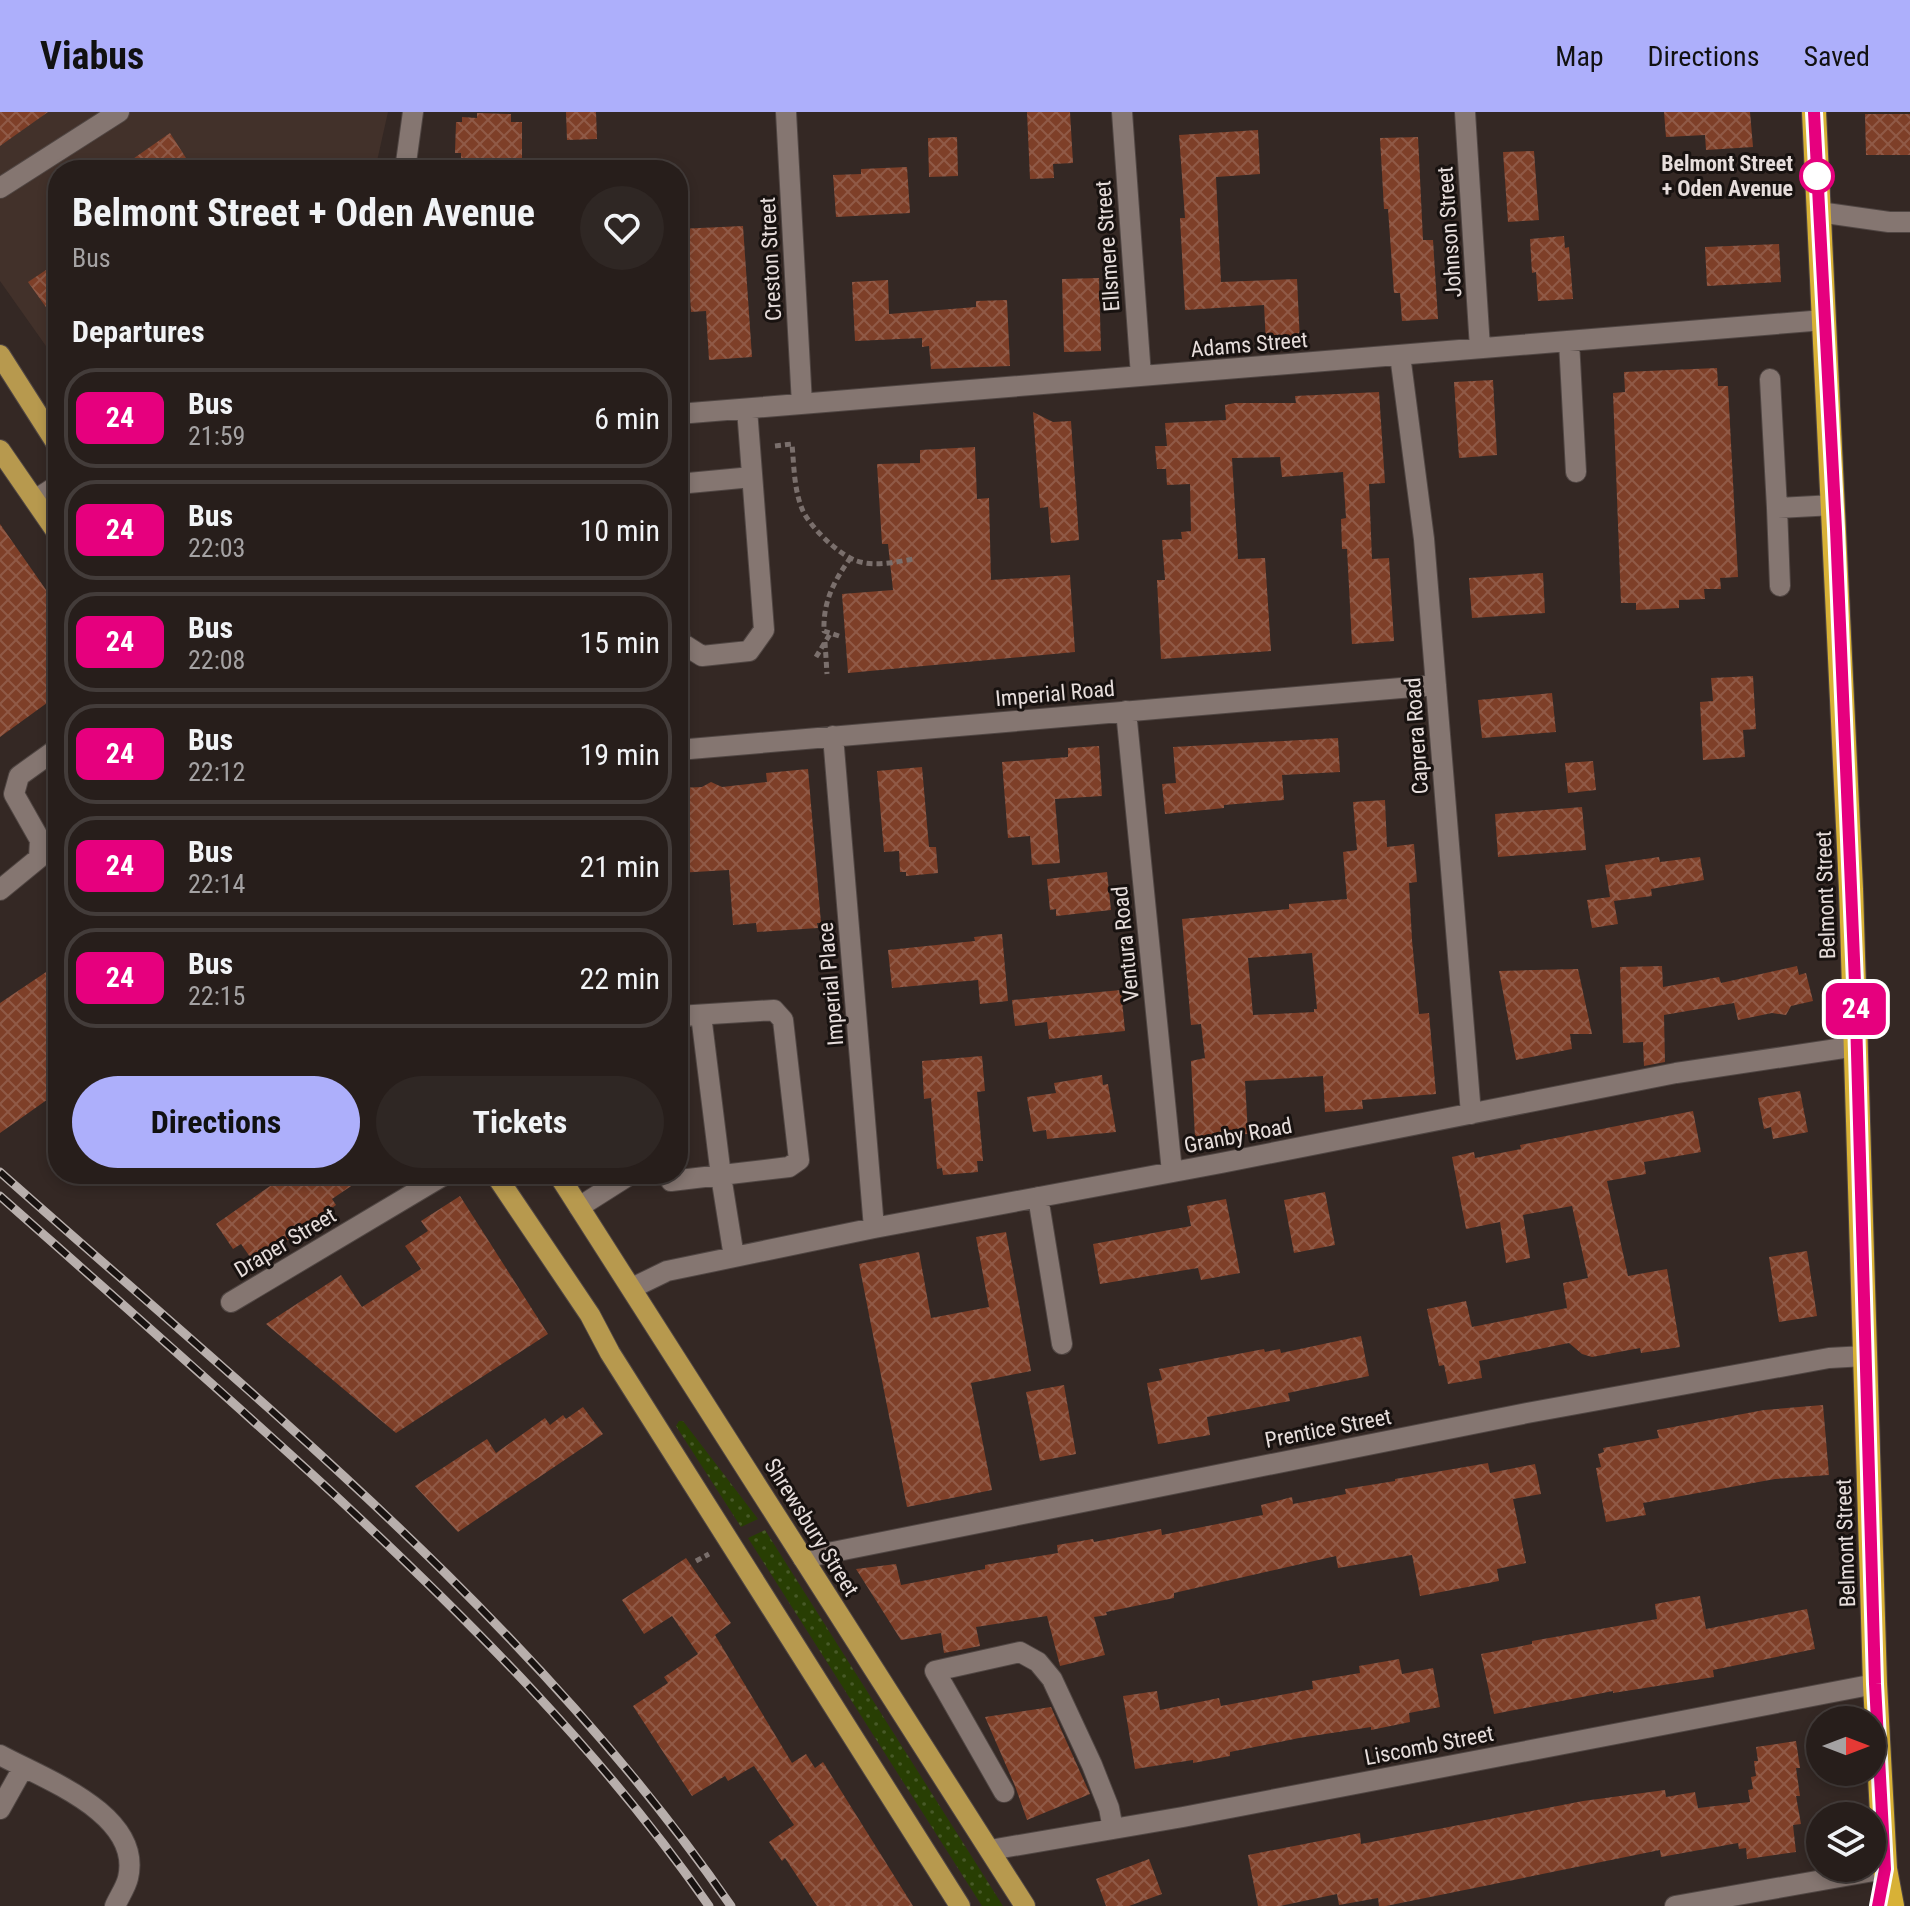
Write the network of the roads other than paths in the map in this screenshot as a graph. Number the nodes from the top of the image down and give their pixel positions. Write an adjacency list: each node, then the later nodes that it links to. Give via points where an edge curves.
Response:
1 (119, 112): 8 (street)
2 (413, 112): 7 (street)
3 (786, 112): 18 (street, Creston Street)
4 (1122, 112): 16 (street, Ellsmere Street)
5 (1465, 112): 13 (street, Johnson Street)
6 (1814, 112): 9 (highway, Belmont Street)
7 (406, 160)
8 (0, 188)
9 (1819, 212): 10 (street); 11 (highway, Belmont Street)
10 (1910, 222)
11 (1824, 320): 12 (street, Adams Street); 28 (highway, Belmont Street)
12 (1569, 341): 13 (street, Adams Street); 23 (street)
13 (1480, 348): 15 (street, Adams Street)
14 (0, 355): 21 (main road)
15 (1400, 355): 16 (street, Adams Street); 33 (street, Caprera Road)
16 (1141, 376): 18 (street, Adams Street)
17 (1770, 379): 29 (street)
18 (802, 404): 19 (street, Adams Street)
19 (747, 409): 20 (street, Adams Street); 24 (street)
20 (688, 413)
21 (48, 430)
22 (0, 450): 27 (main road)
23 (1576, 472)
24 (752, 477): 25 (street); 32 (street, via 764,630 749,651 702,656)
25 (688, 483)
26 (48, 492): 27 (street)
27 (35, 500): 30 (main road)
28 (1834, 505): 29 (street); 41 (highway, Belmont Street)
29 (1777, 508): 31 (street)
30 (48, 519)
31 (1780, 586)
32 (688, 647)
33 (1436, 685): 34 (street, Imperial Road); 42 (street, Caprera Road)
34 (1126, 711): 35 (street, Imperial Road); 43 (street, Ventura Road)
35 (833, 736): 36 (street, Imperial Road); 52 (street, Imperial Place)
36 (688, 749)
37 (48, 755): 38 (street, via 19,776 14,794 40,840 39,858)
38 (0, 890)
39 (701, 1015): 40 (street); 44 (street); 44 (street, via 774,1010 783,1020 785,1036 799,1160 789,1167)
40 (688, 1016)
41 (1857, 1046): 42 (street, Granby Road, via 1676,1073); 57 (highway, Belmont Street)
42 (1471, 1114): 43 (street, Granby Road)
43 (1172, 1172): 50 (street, Granby Road)
44 (721, 1176): 45 (street); 53 (street)
45 (688, 1179)
46 (429, 1184): 55 (street, Draper Street)
47 (502, 1184): 71 (main road, via 590,1315)
48 (564, 1184): 51 (main road, Shrewsbury Street)
49 (615, 1184): 51 (street)
50 (1038, 1197): 52 (street, Granby Road); 56 (street)
51 (579, 1207): 54 (main road, Shrewsbury Street)
52 (874, 1228): 53 (street, Granby Road)
53 (734, 1257): 54 (street, Granby Road, via 667,1271)
54 (632, 1288): 58 (main road, Shrewsbury Street)
55 (231, 1302)
56 (1062, 1344)
57 (1865, 1356): 58 (street, Prentice Street, via 1829,1358 1527,1413); 59 (highway, Belmont Street)
58 (803, 1558): 66 (main road, Shrewsbury Street)
59 (1875, 1684): 63 (highway, Belmont Street); 65 (street, Liscomb Street)
60 (0, 1755): 61 (street)
61 (23, 1768): 64 (street); 70 (street, via 107,1816 123,1835 128,1879)
62 (1004, 1792): 65 (street, via 935,1671 1020,1652 1052,1679 1092,1765)
63 (1881, 1802)
64 (0, 1809)
65 (1113, 1829): 66 (street, Liscomb Street)
66 (990, 1850): 72 (main road, Shrewsbury Street)
67 (1886, 1874): 75 (highway, Belmont Street)
68 (1811, 1882): 73 (street)
69 (1883, 1882): 74 (highway, Belmont Street)
70 (115, 1906)
71 (960, 1906)
72 (1025, 1906)
73 (1675, 1906)
74 (1878, 1906)
75 (1892, 1906)

